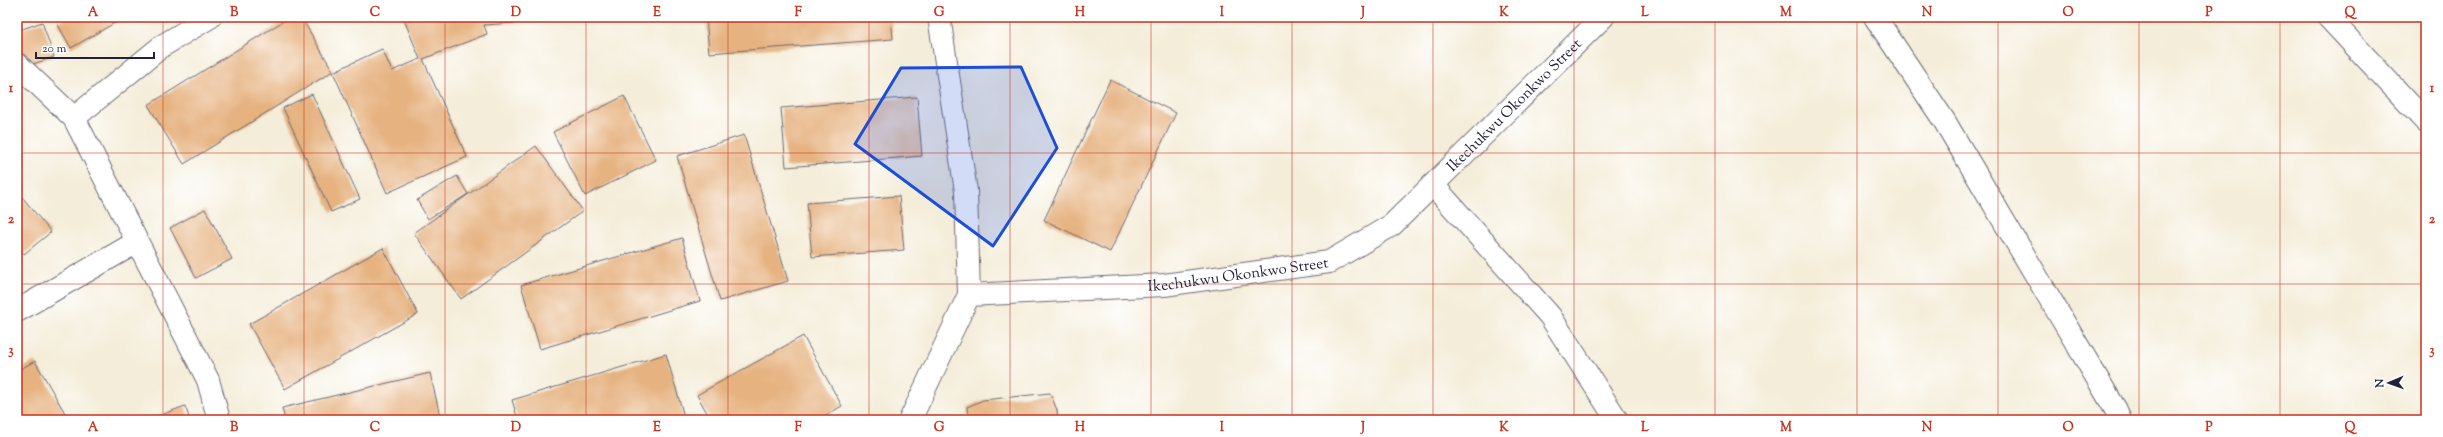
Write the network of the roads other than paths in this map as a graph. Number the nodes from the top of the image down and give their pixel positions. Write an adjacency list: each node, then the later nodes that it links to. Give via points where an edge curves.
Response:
1 (210, 17): 7 (street, via 162,46)
2 (939, 17): 11 (street, via 966,191)
3 (1603, 17): 9 (street, Ikechukwu Okonkwo Street)
4 (1875, 17): 16 (street, via 1945,122)
5 (2328, 17): 8 (street)
6 (17, 64): 7 (street)
7 (74, 118): 10 (street)
8 (2426, 122)
9 (1433, 185): 11 (street, Ikechukwu Okonkwo Street, via 1392,225 1329,262 1164,284); 15 (street, via 1550,316)
10 (137, 242): 12 (street); 13 (street, via 208,380)
11 (969, 295): 14 (street)
12 (17, 311)
13 (219, 420)
14 (910, 420)
15 (1617, 420)
16 (2120, 420)

